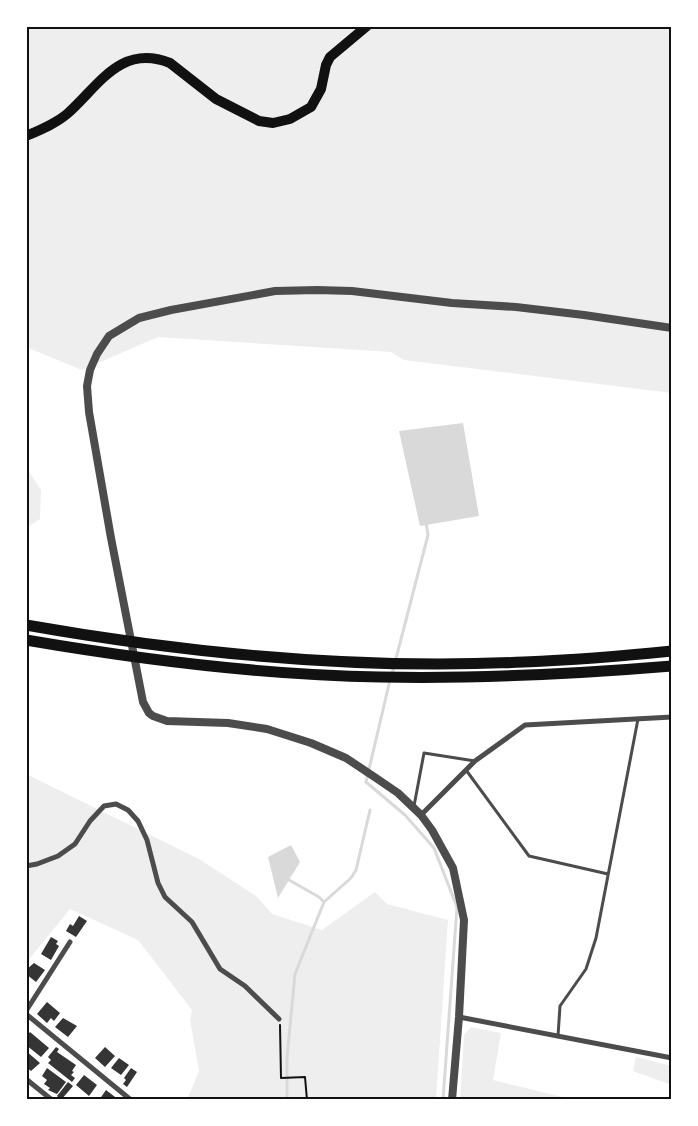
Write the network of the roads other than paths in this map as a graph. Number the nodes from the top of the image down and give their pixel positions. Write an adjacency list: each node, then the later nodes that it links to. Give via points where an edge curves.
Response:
1 (367, 26): 2 (highway, via 330,57 321,90 311,107 290,118 273,123 259,122 216,99 170,63 146,59 116,67 64,116)
2 (26, 136)
3 (672, 328): 12 (street, via 535,310 317,290 275,291 171,310 139,318 108,336 90,370 87,386 89,412 125,612 143,702 149,713 167,721 228,723 267,729 311,743 346,758)
4 (26, 625): 6 (highway, via 170,648 370,662 524,662)
5 (26, 640): 7 (highway, via 234,668 379,677 525,676)
6 (672, 651)
7 (672, 666)
8 (672, 717): 9 (street)
9 (638, 719): 10 (street, via 525,726); 15 (lane)
10 (475, 761): 11 (street); 12 (lane, via 424,753)
11 (466, 770): 13 (street); 15 (lane, via 529,856)
12 (414, 807): 13 (street)
13 (421, 815): 18 (street, via 454,868 464,920)
14 (26, 866): 19 (street, via 58,856 75,844 104,806 116,804 128,810 138,820 165,896 192,922 220,969 245,986)
15 (608, 874): 20 (lane, via 596,938 586,969 560,1006)
16 (70, 942): 17 (street)
17 (26, 1012): 24 (street)
18 (460, 1017): 20 (street); 25 (street)
19 (278, 1019)
20 (558, 1036): 21 (street)
21 (672, 1058)
22 (26, 1079): 23 (street)
23 (52, 1100)
24 (131, 1100)
25 (452, 1100)

